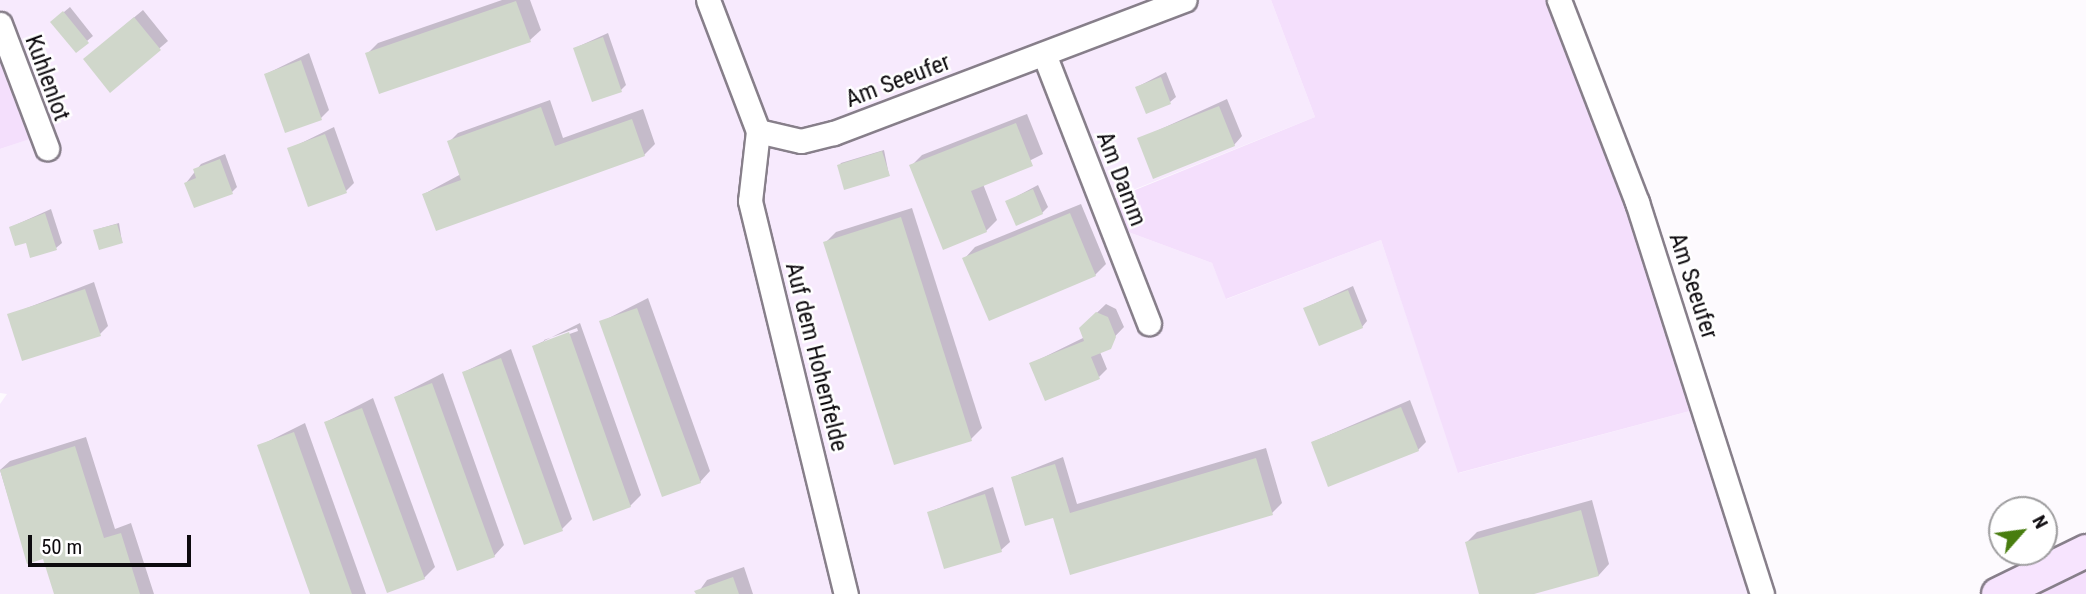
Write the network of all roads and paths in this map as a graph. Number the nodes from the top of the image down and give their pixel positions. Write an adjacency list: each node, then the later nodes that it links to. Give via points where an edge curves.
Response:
1 (708, 0): 6 (street)
2 (1185, 0): 5 (street, Am Seeufer)
3 (1559, 0): 11 (street, Am Seeufer, via 1637,202)
4 (0, 24): 7 (street, Kuhlenlot)
5 (1044, 54): 6 (street, Am Seeufer, via 834,133 801,141); 8 (street, Am Damm)
6 (758, 131): 10 (street, Auf dem Hohenfelde, via 750,201)
7 (47, 148)
8 (1149, 323)
9 (2086, 551): 12 (main road)
10 (846, 594)
11 (1762, 594)
12 (1998, 594)

